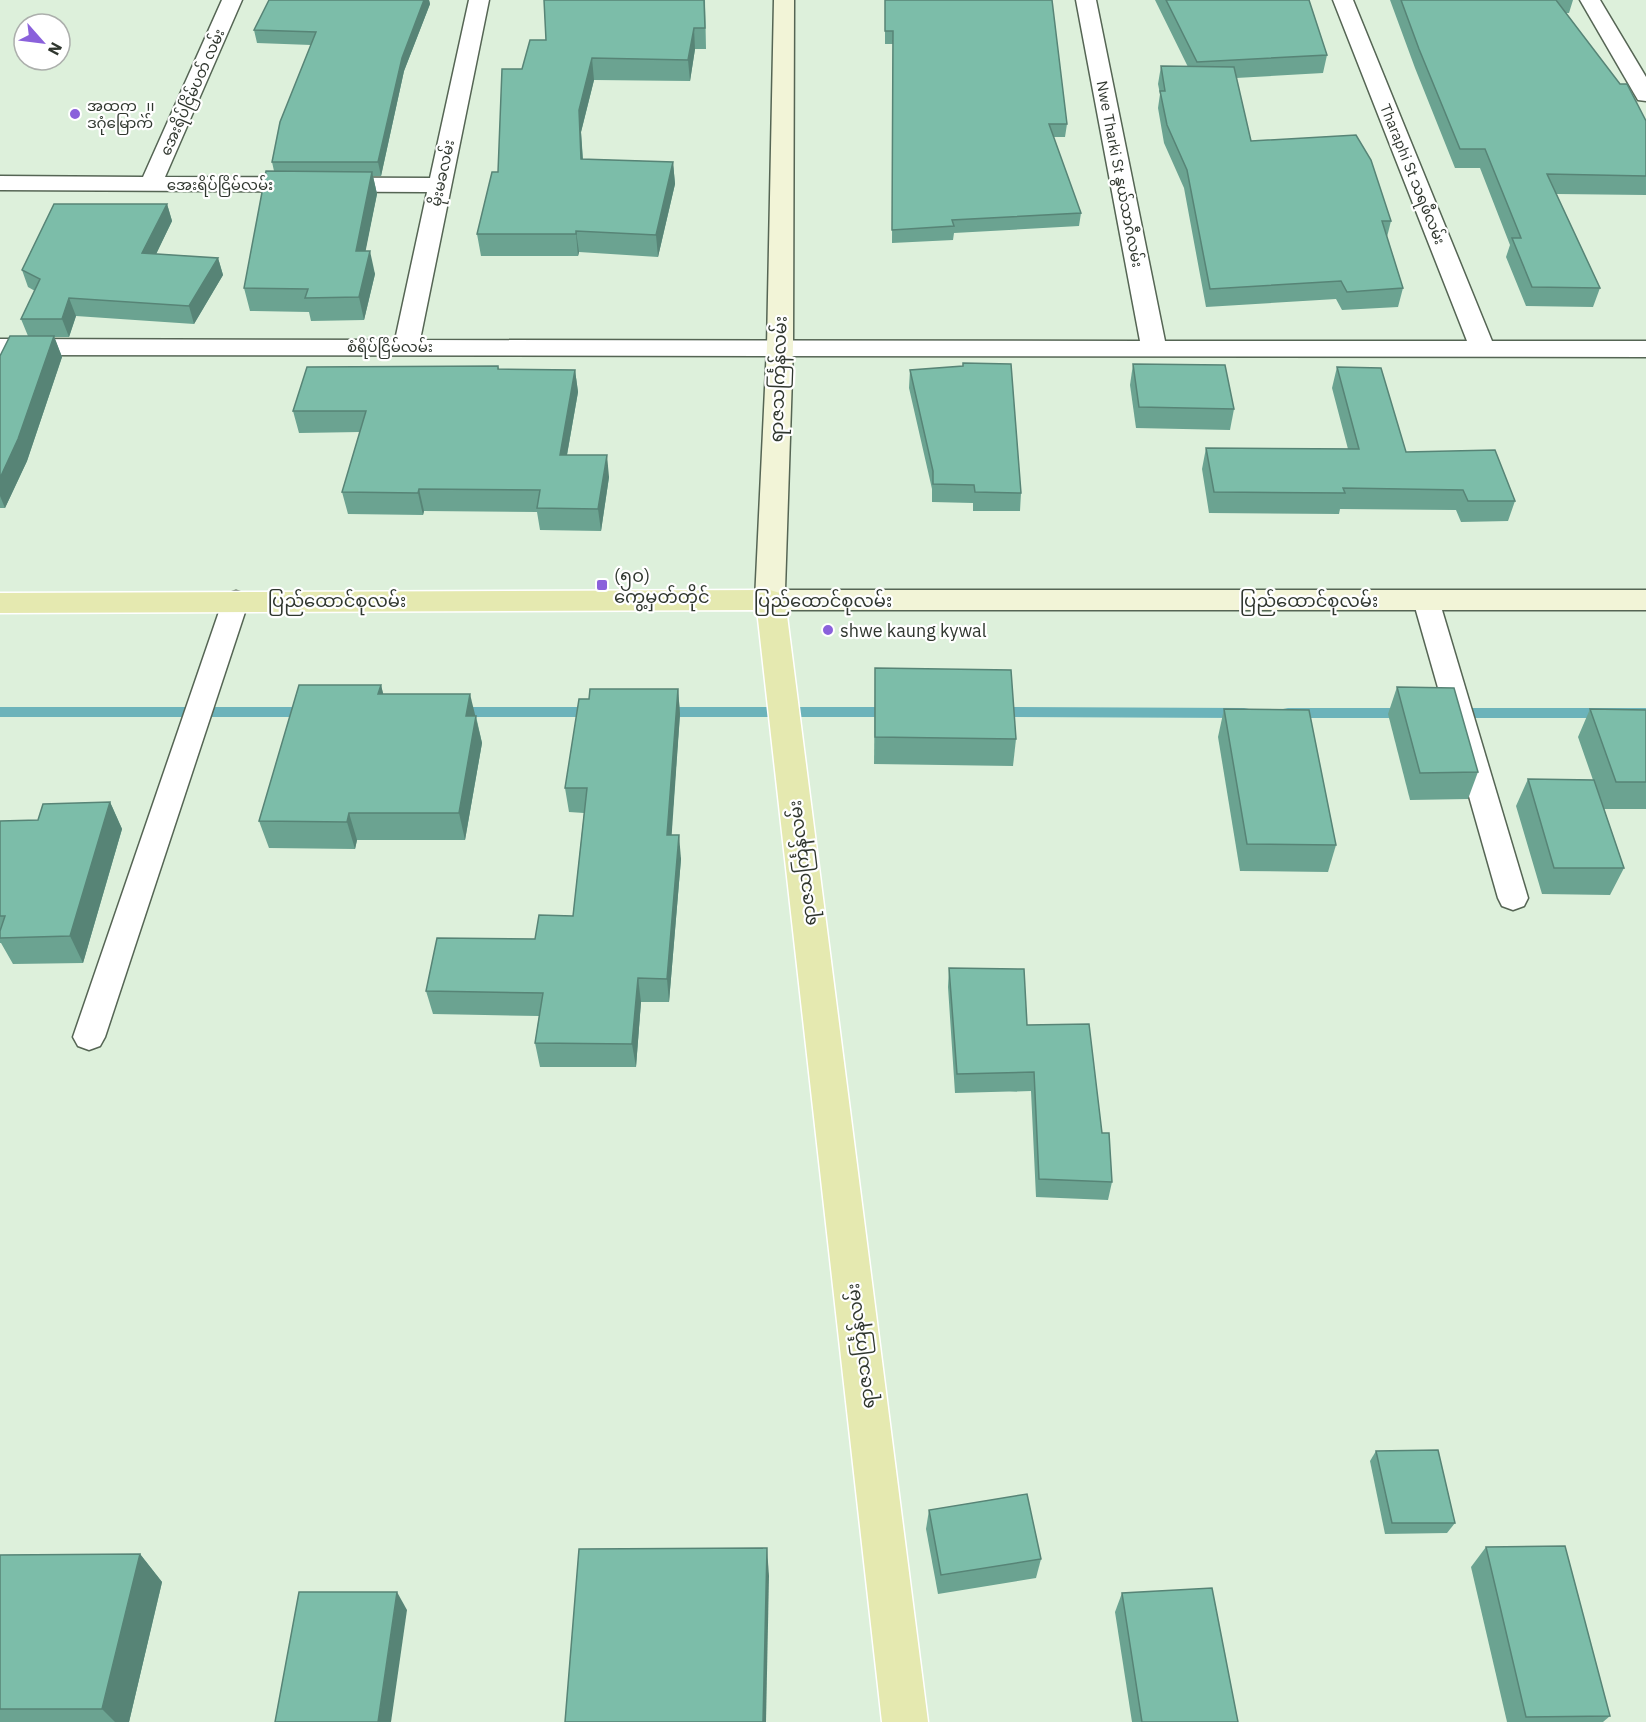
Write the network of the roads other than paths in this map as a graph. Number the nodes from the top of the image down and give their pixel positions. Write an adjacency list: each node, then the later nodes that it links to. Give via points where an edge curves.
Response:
1 (232, 0): 9 (street, အေးရိပ်ငြိမ်ပတ် လမ်း)
2 (479, 0): 10 (street, မိုးမခလမ်း)
3 (784, 0): 12 (main road, ရာဇသင်္ကြန်လမ်း)
4 (1086, 0): 14 (street, Nwe Tharki St နွယ်သာဂီလမ်း)
5 (1343, 0): 15 (street, Tharaphi St သရဖီလမ်း)
6 (1590, 0): 7 (street)
7 (1646, 95)
8 (0, 183): 9 (street, အေးရိပ်ငြိမ်လမ်း)
9 (152, 184): 10 (street, အေးရိပ်ငြိမ်လမ်း)
10 (440, 185): 11 (street, မိုးမခလမ်း)
11 (406, 346): 12 (street, စံရိပ်ငြိမ်လမ်း); 13 (street, စံရိပ်ငြိမ်လမ်း)
12 (780, 346): 14 (street, စံရိပ်ငြိမ်လမ်း); 18 (main road, ရာဇသင်္ကြန်လမ်း)
13 (0, 347)
14 (1154, 347): 15 (street, စံရိပ်ငြိမ်လမ်း)
15 (1482, 348): 16 (street, စံရိပ်ငြိမ်လမ်း)
16 (1646, 349)
17 (236, 600): 18 (main road, ပြည်ထောင်စုလမ်း); 21 (main road, ပြည်ထောင်စုလမ်း); 23 (lane)
18 (770, 600): 19 (main road, ပြည်ထောင်စုလမ်း); 24 (main road, ရာဇသင်္ကြန်လမ်း)
19 (1426, 600): 20 (main road, ပြည်ထောင်စုလမ်း); 22 (lane)
20 (1646, 600)
21 (0, 603)
22 (1513, 898)
23 (89, 1037)
24 (905, 1722)

